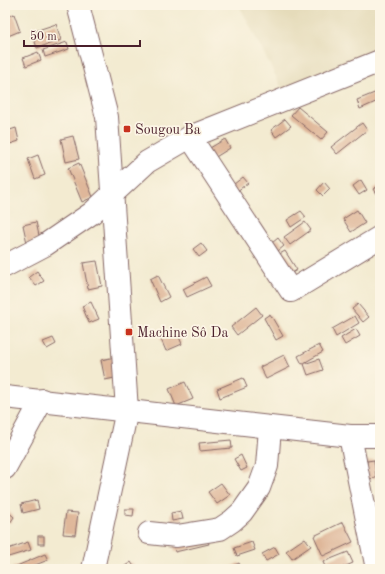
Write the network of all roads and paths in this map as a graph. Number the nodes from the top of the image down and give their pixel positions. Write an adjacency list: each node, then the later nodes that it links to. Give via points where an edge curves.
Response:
1 (78, 5): 4 (street, via 107,117)
2 (380, 61): 3 (street)
3 (190, 136): 4 (street, via 147,162); 5 (street, via 291,291)
4 (113, 194): 6 (street, via 92,213 45,245); 9 (street)
5 (380, 237)
6 (5, 266)
7 (5, 397): 8 (street)
8 (42, 400): 9 (street); 13 (street)
9 (127, 410): 10 (street); 16 (street)
10 (270, 428): 11 (street); 15 (street, via 267,466 259,488 242,512 232,521 220,529 177,536)
11 (350, 436): 12 (street); 14 (street)
12 (380, 436)
13 (5, 468)
14 (371, 496): 17 (street)
15 (149, 533)
16 (94, 569)
17 (377, 569)

